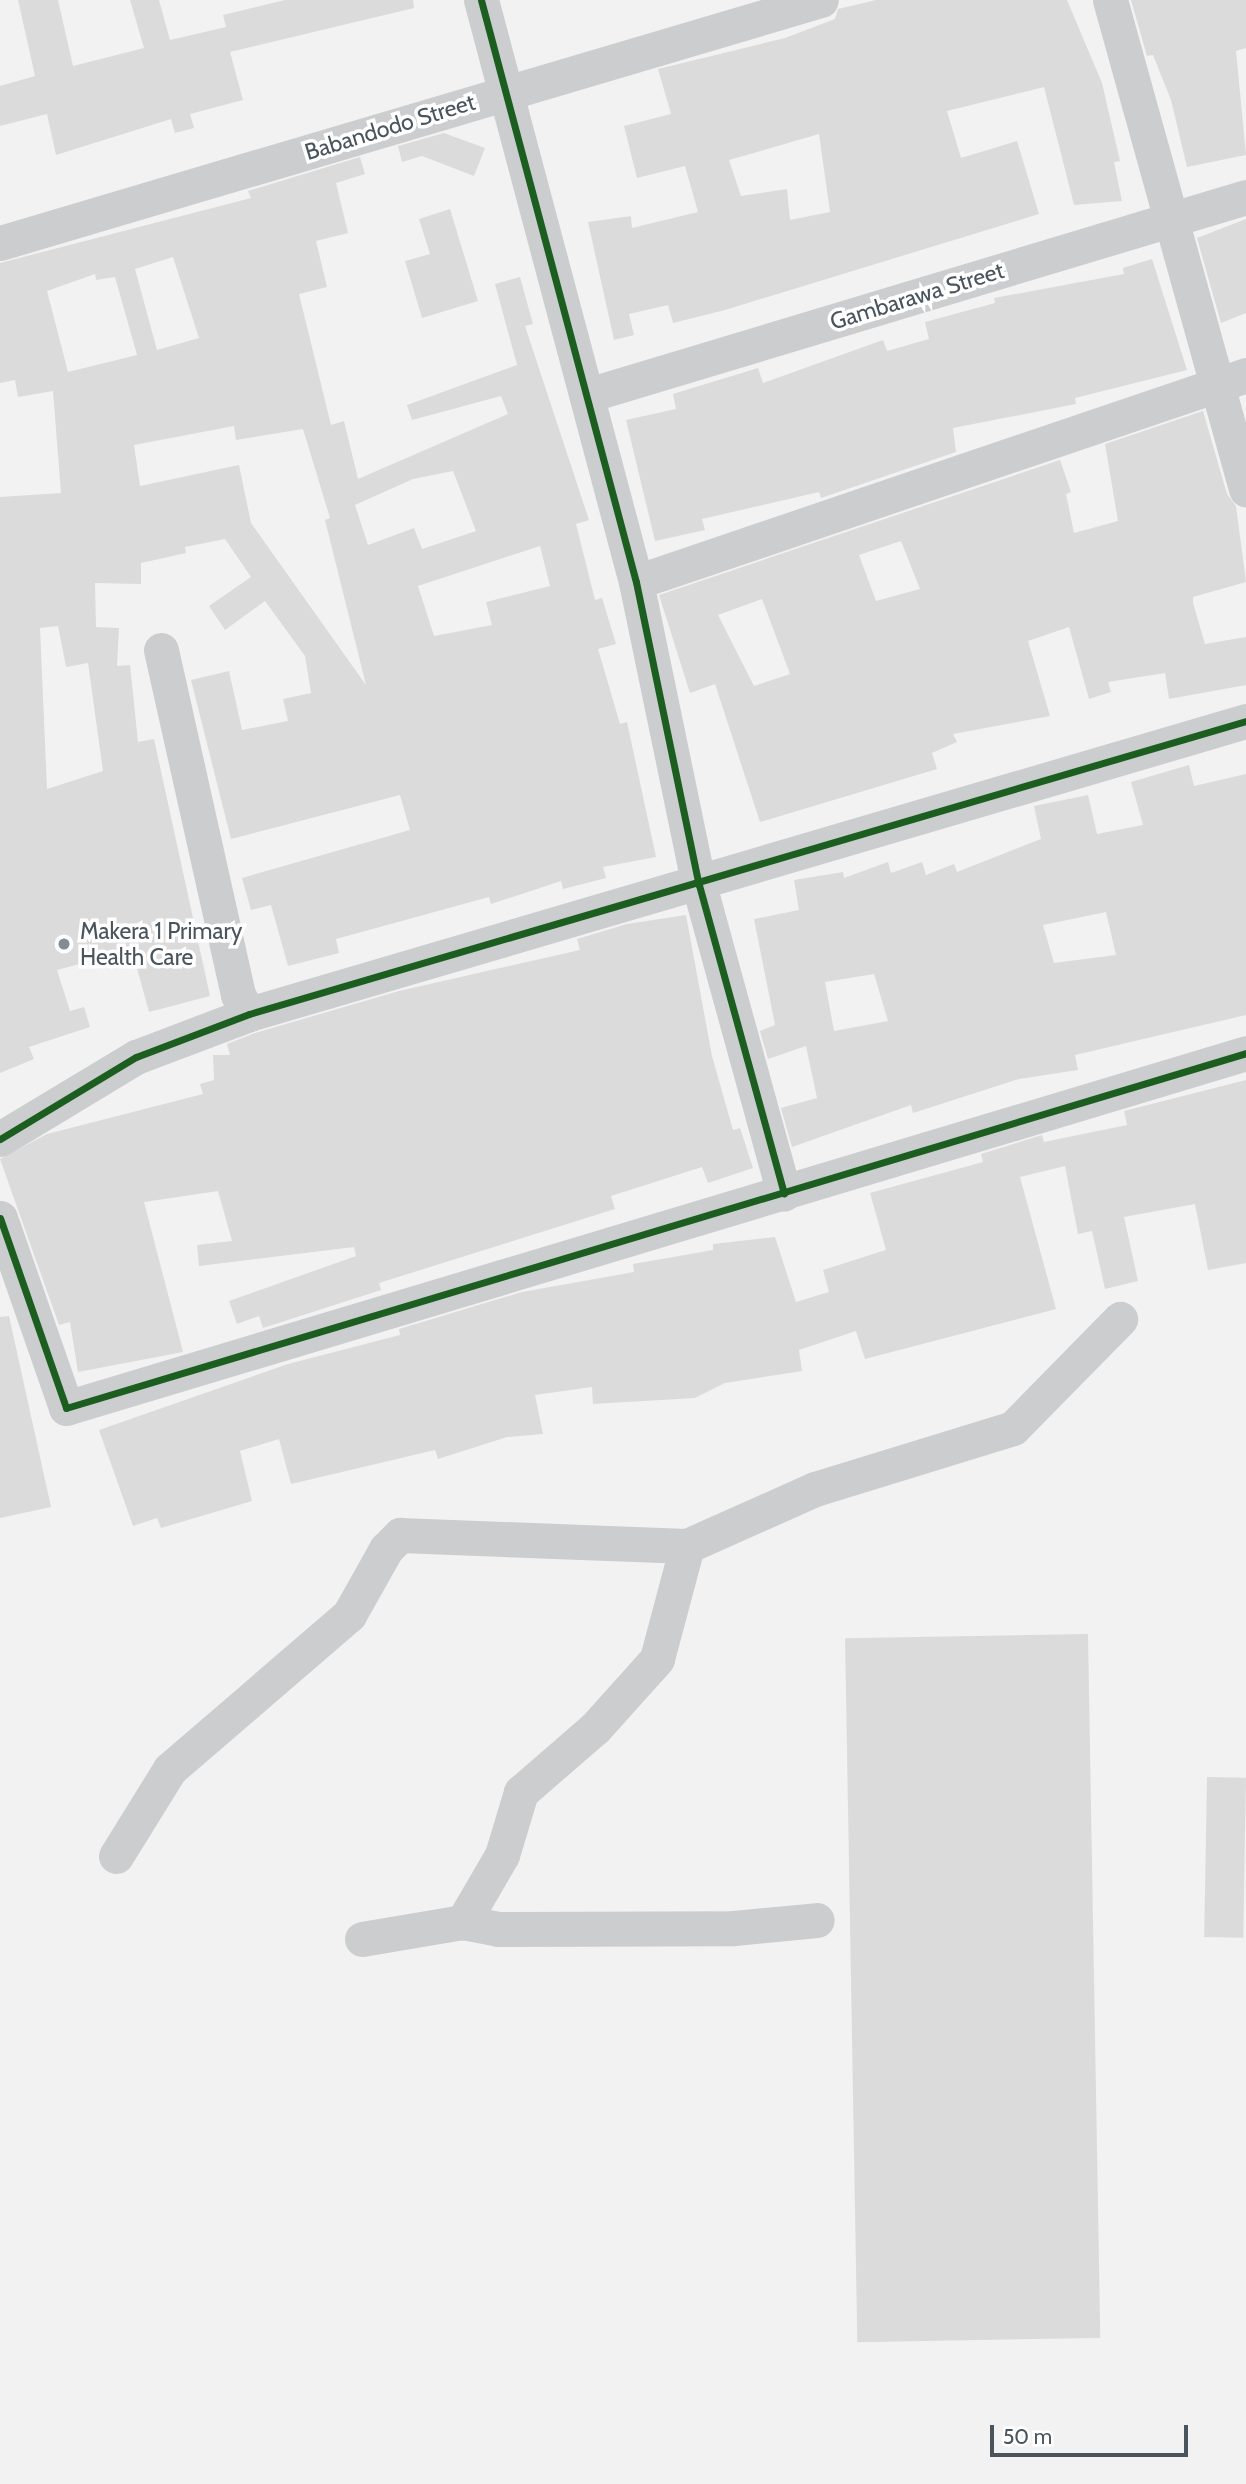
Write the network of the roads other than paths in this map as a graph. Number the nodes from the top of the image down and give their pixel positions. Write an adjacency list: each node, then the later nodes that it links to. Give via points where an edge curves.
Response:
1 (481, 0): 4 (street)
2 (821, 0): 4 (street, Babandodo Street)
3 (1110, 0): 6 (street)
4 (509, 92): 7 (street, Babandodo Street); 10 (street)
5 (1246, 197): 6 (street, Gambarawa Street)
6 (1175, 217): 9 (street); 10 (street, Gambarawa Street)
7 (0, 243)
8 (1246, 374): 9 (street)
9 (1213, 383): 11 (street); 12 (street)
10 (588, 396): 12 (street)
11 (1246, 489)
12 (636, 582): 15 (street)
13 (161, 650): 16 (street, via 238,995)
14 (1246, 721): 15 (street)
15 (699, 884): 16 (street); 19 (street)
16 (250, 1014): 18 (street, via 136,1057)
17 (1246, 1053): 19 (street)
18 (0, 1139)
19 (784, 1193): 20 (street, via 66,1408)
20 (0, 1218)
21 (1120, 1320): 22 (street, via 1013,1428 815,1489)
22 (687, 1546): 23 (street, via 400,1535 386,1549 349,1615 170,1769); 25 (street, via 657,1660 595,1728 521,1792 502,1855)
23 (116, 1856)
24 (817, 1920): 25 (street, via 734,1928 499,1929)
25 (463, 1922): 26 (street)
26 (362, 1939)

